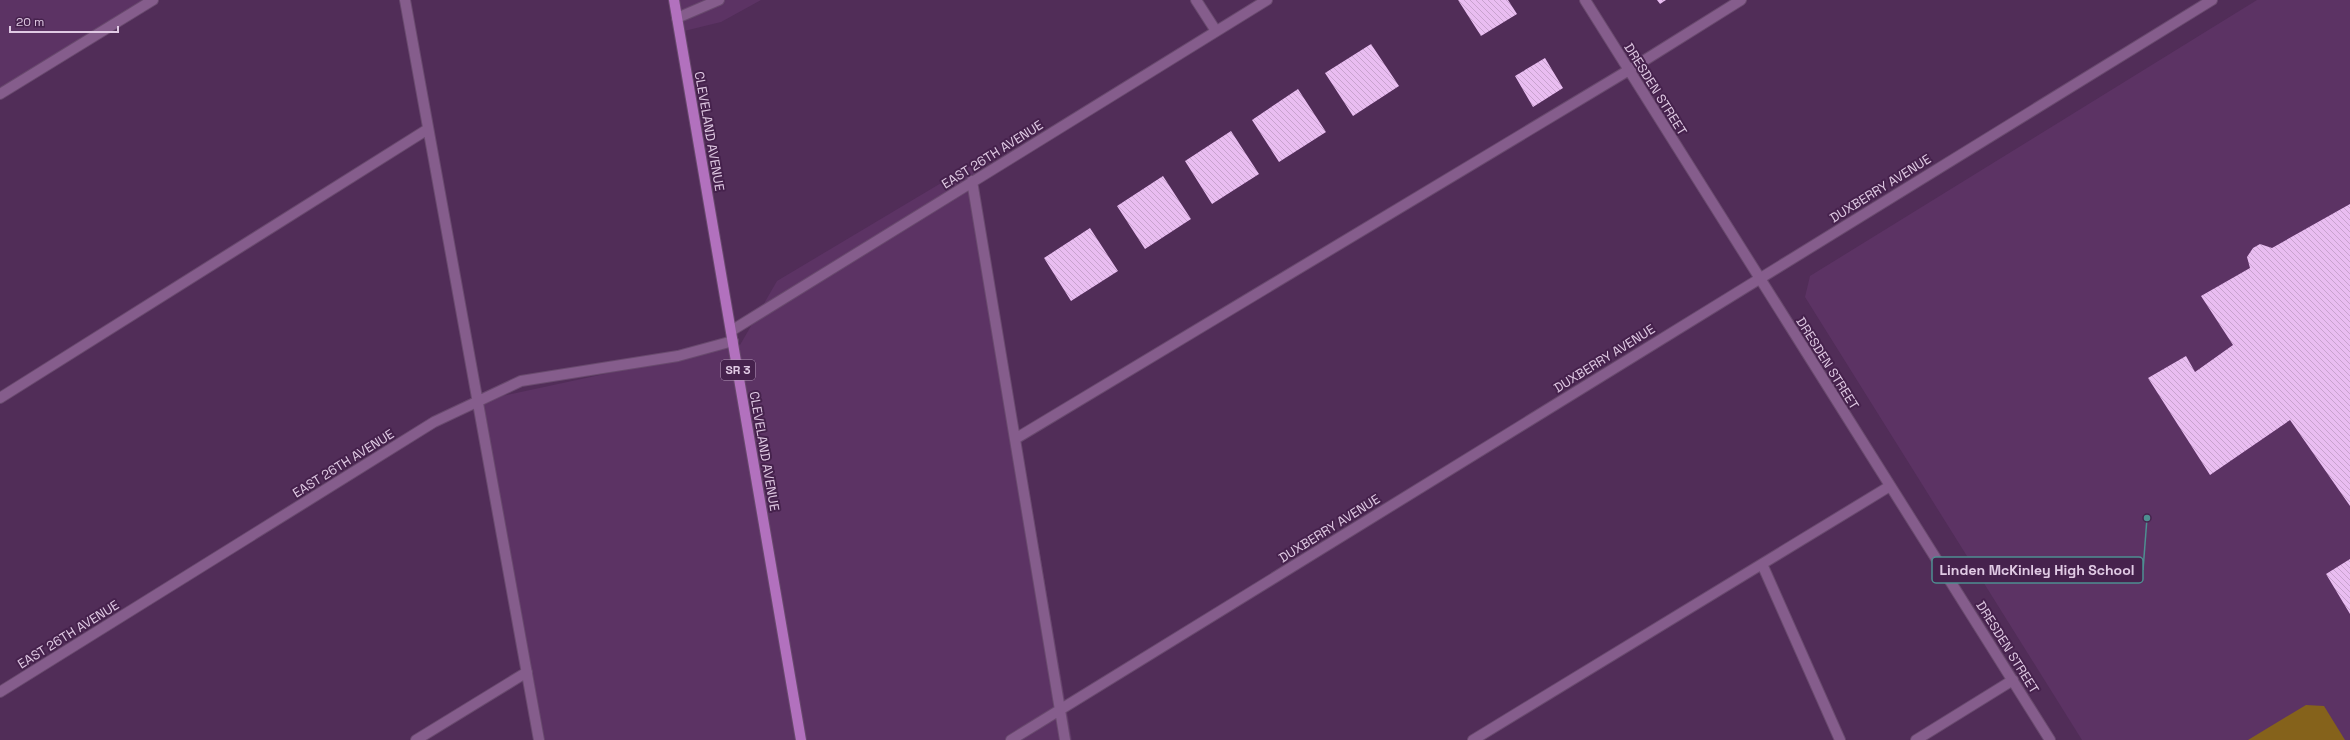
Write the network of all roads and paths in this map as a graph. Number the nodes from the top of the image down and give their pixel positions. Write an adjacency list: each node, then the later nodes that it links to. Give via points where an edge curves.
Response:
1 (153, 0): 13 (street)
2 (405, 0): 14 (street)
3 (674, 0): 10 (main road, CLEVELAND AVENUE / SR 3)
4 (719, 0): 10 (street)
5 (1196, 0): 11 (street)
6 (1267, 0): 11 (street, EAST 26TH AVENUE)
7 (1585, 0): 12 (street, DRESDEN STREET)
8 (1741, 0): 12 (street)
9 (2212, 0): 16 (street, DUXBERRY AVENUE)
10 (677, 18): 17 (main road, CLEVELAND AVENUE / SR 3)
11 (1216, 31): 15 (street, EAST 26TH AVENUE)
12 (1629, 70): 16 (street, DRESDEN STREET); 21 (street)
13 (0, 94)
14 (428, 129): 19 (street); 20 (street)
15 (972, 181): 17 (street, EAST 26TH AVENUE); 21 (street)
16 (1759, 278): 22 (street, DRESDEN STREET); 27 (street, DUXBERRY AVENUE)
17 (731, 330): 18 (main road, CLEVELAND AVENUE / SR 3)
18 (733, 341): 20 (street, EAST 26TH AVENUE, via 678,356 521,381); 30 (main road, CLEVELAND AVENUE / SR 3)
19 (0, 398)
20 (479, 401): 24 (street); 26 (street, EAST 26TH AVENUE, via 434,422)
21 (1015, 439): 27 (street)
22 (1890, 486): 23 (street); 25 (street, DRESDEN STREET)
23 (1762, 564): 33 (street); 34 (street)
24 (526, 672): 28 (street); 29 (street)
25 (2013, 680): 35 (street); 36 (street, DRESDEN STREET)
26 (0, 692)
27 (1060, 710): 31 (street, DUXBERRY AVENUE); 32 (street)
28 (416, 740)
29 (539, 740)
30 (801, 740)
31 (1011, 740)
32 (1065, 740)
33 (1474, 740)
34 (1840, 740)
35 (1916, 740)
36 (2050, 740)

